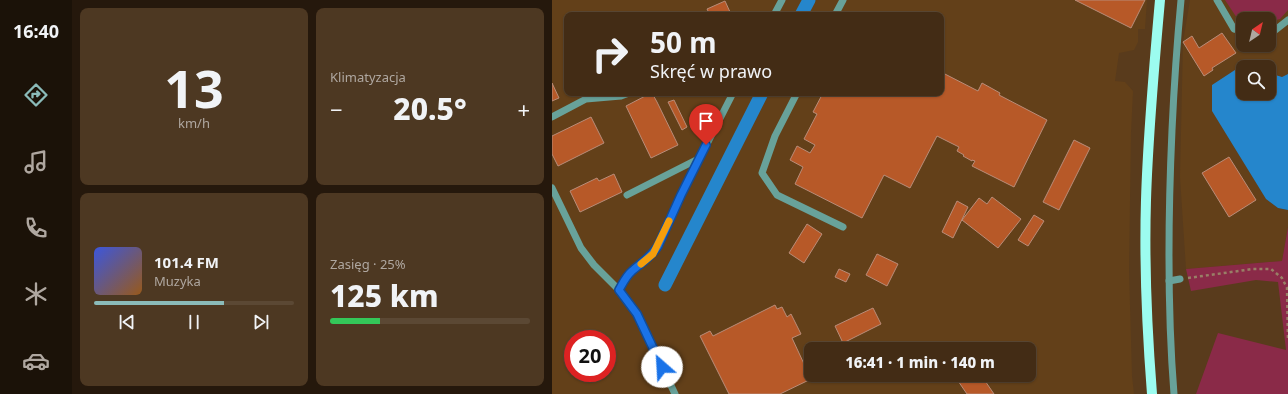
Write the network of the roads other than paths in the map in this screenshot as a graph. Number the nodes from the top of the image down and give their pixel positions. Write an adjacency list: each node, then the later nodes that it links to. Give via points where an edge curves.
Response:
1 (782, 0): 6 (street)
2 (843, 0): 7 (street)
3 (1160, 0): 24 (main road, via 1149,121 1146,201 1147,308)
4 (1181, 0): 21 (street, via 1176,45 1168,216)
5 (1217, 0): 9 (street)
6 (776, 12)
7 (837, 12)
8 (1288, 20): 10 (street)
9 (1236, 29)
10 (1276, 29)
11 (621, 96): 14 (street, via 586,99)
12 (731, 96): 15 (street)
13 (795, 96): 19 (street, via 775,136 762,173 776,195)
14 (552, 117)
15 (700, 158): 17 (street); 22 (street, via 653,254 631,272)
16 (552, 188): 18 (street)
17 (627, 195)
18 (555, 202): 22 (street, via 581,248)
19 (843, 227)
20 (1180, 279): 21 (street)
21 (1169, 281): 25 (street)
22 (619, 290): 23 (street, via 637,314)
23 (675, 394)
24 (1152, 394)
25 (1174, 394)

